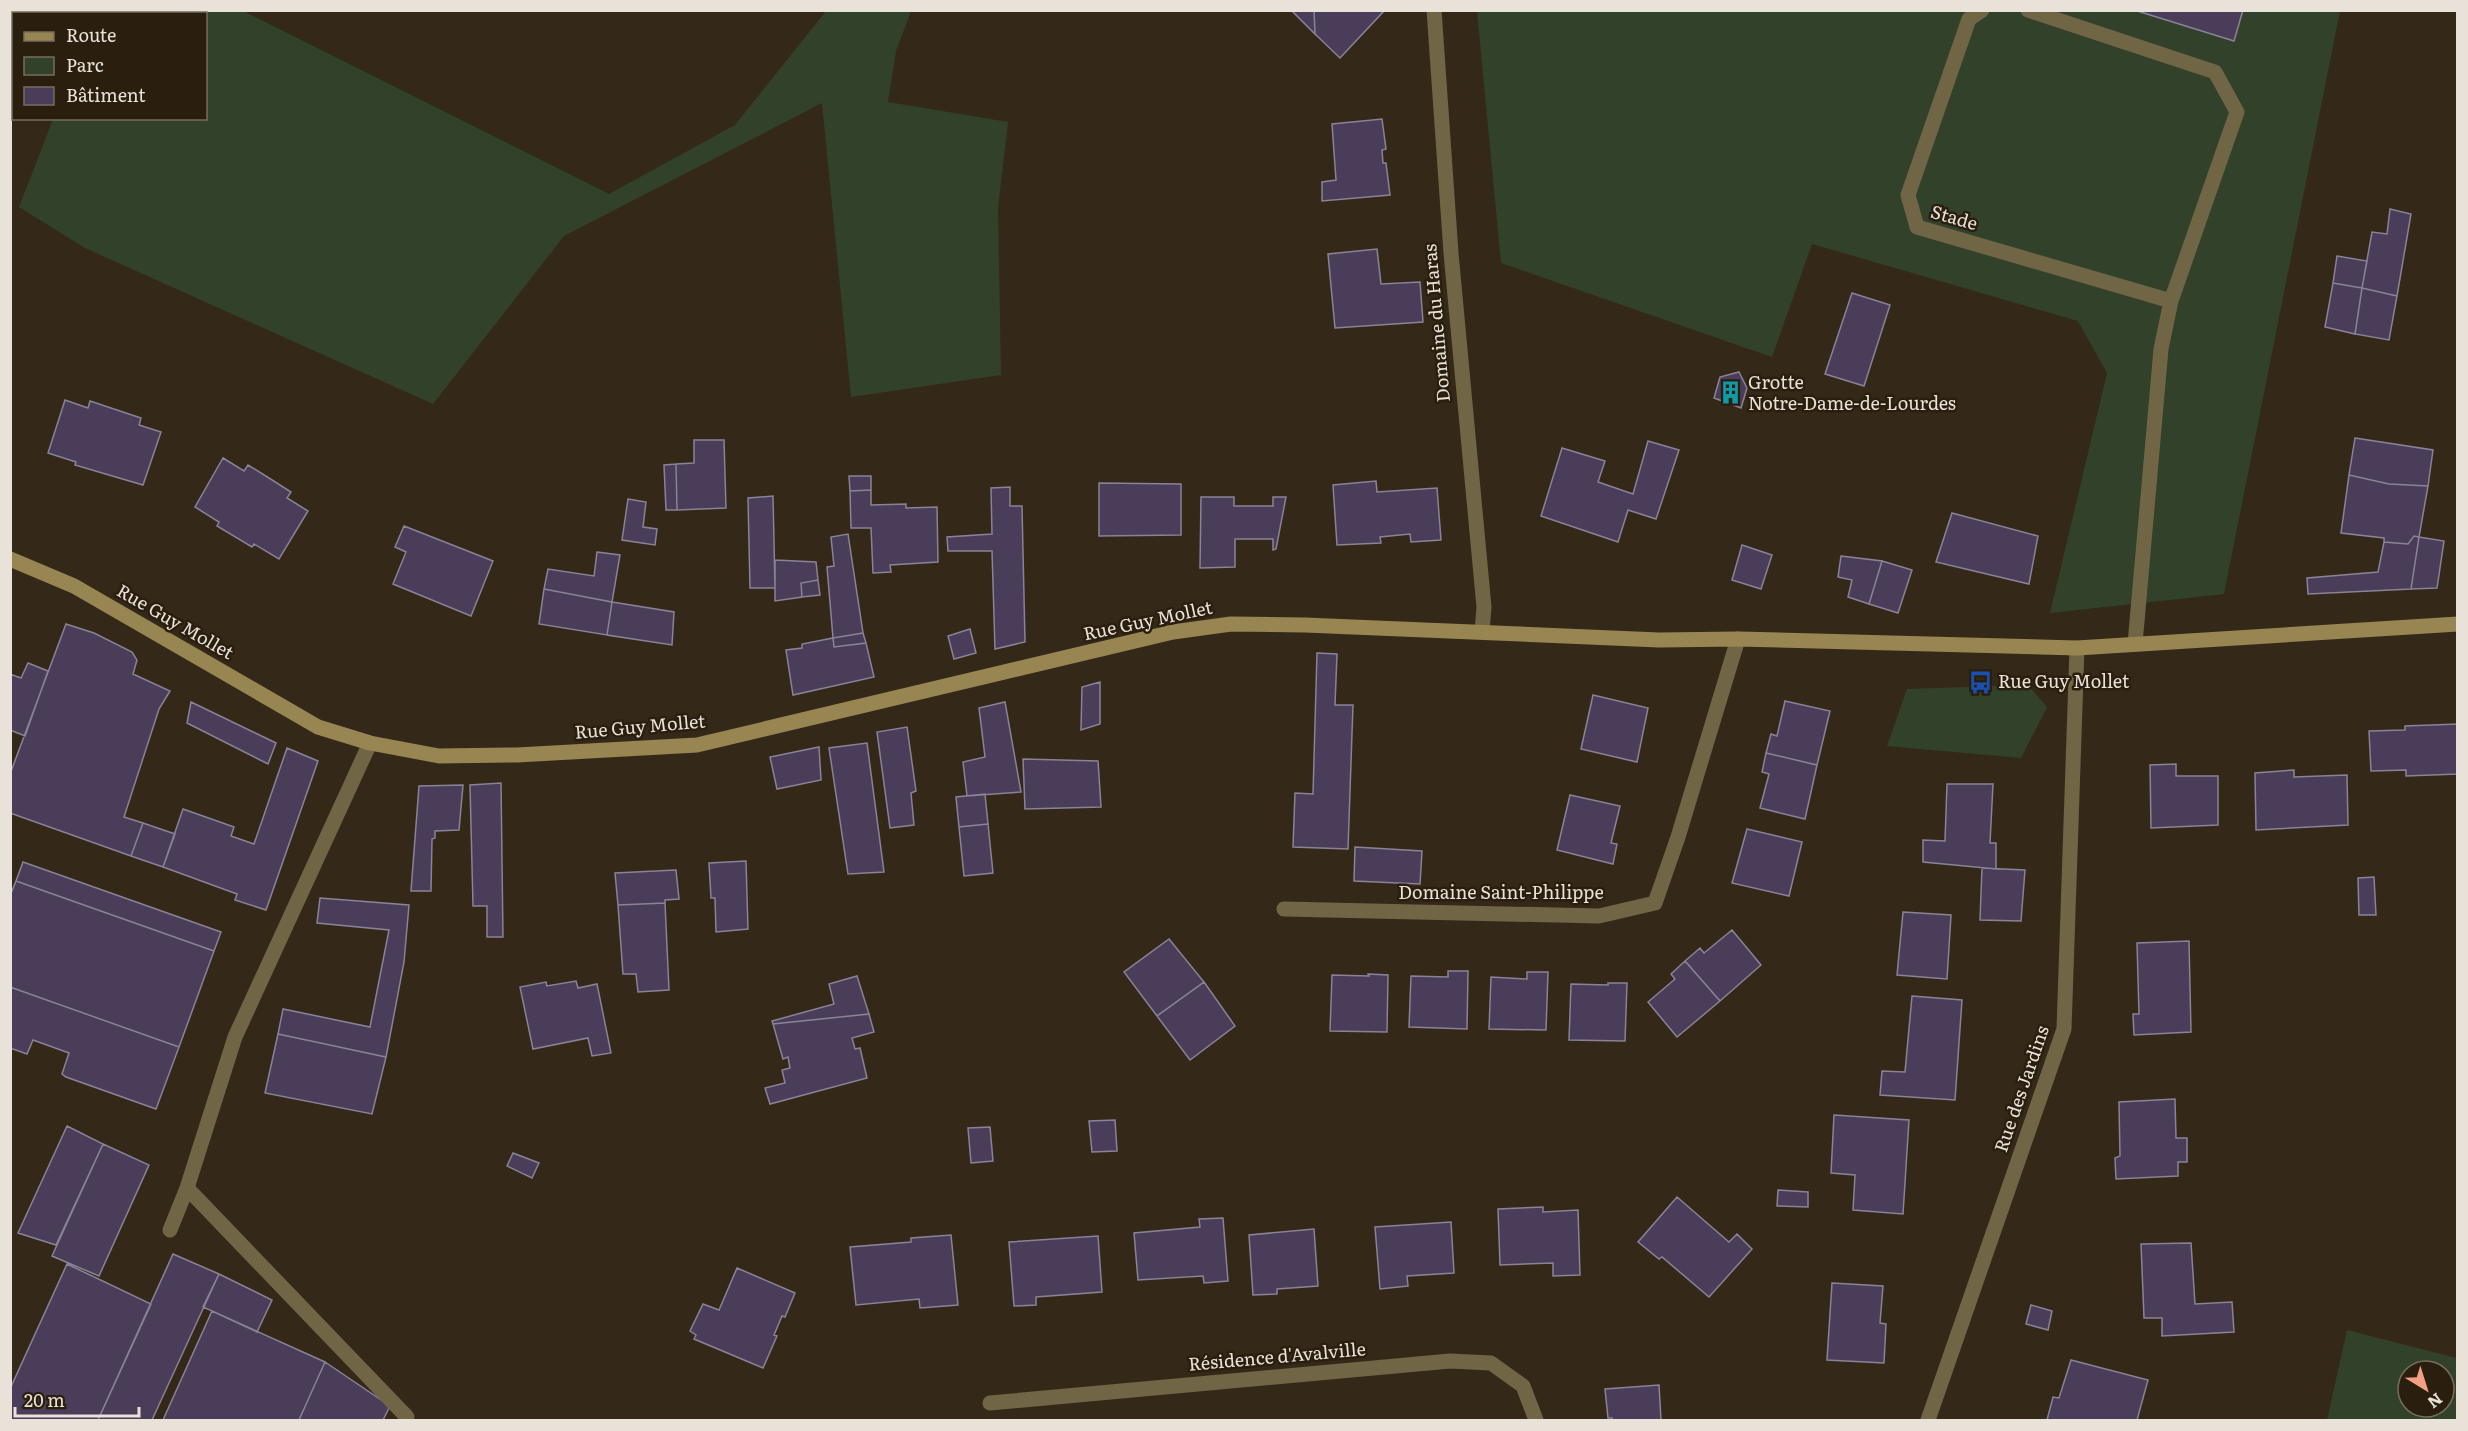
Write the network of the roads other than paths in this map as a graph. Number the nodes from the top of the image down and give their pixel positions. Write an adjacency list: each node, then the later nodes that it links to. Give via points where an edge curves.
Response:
1 (1434, 10): 7 (street, Domaine du Haras, via 1451,253 1484,607)
2 (1982, 10): 4 (street, Stade, via 1969,19 1908,195 1917,227)
3 (2028, 10): 4 (street, via 2215,72 2237,112)
4 (2171, 301): 9 (street, via 2161,349)
5 (10, 559): 11 (street, Rue Guy Mollet, via 74,585 318,727)
6 (2457, 624): 9 (street, Rue Guy Mollet)
7 (1482, 632): 8 (street, Rue Guy Mollet, via 1659,640); 11 (street, Rue Guy Mollet, via 1231,624 1173,632 697,745 439,756)
8 (1738, 639): 10 (street, Rue Guy Mollet); 12 (street, Domaine Saint-Philippe, via 1655,903 1599,916)
9 (2135, 644): 10 (street, Rue Guy Mollet)
10 (2077, 648): 18 (street, Rue des Jardins, via 2064,1029)
11 (370, 743): 13 (street, via 235,1037)
12 (1284, 909)
13 (187, 1188): 14 (street); 16 (street)
14 (170, 1230)
15 (990, 1403): 17 (street, Résidence d'Avalville, via 1450,1361 1491,1363 1523,1386)
16 (407, 1417)
17 (1536, 1420)
18 (1928, 1420)

